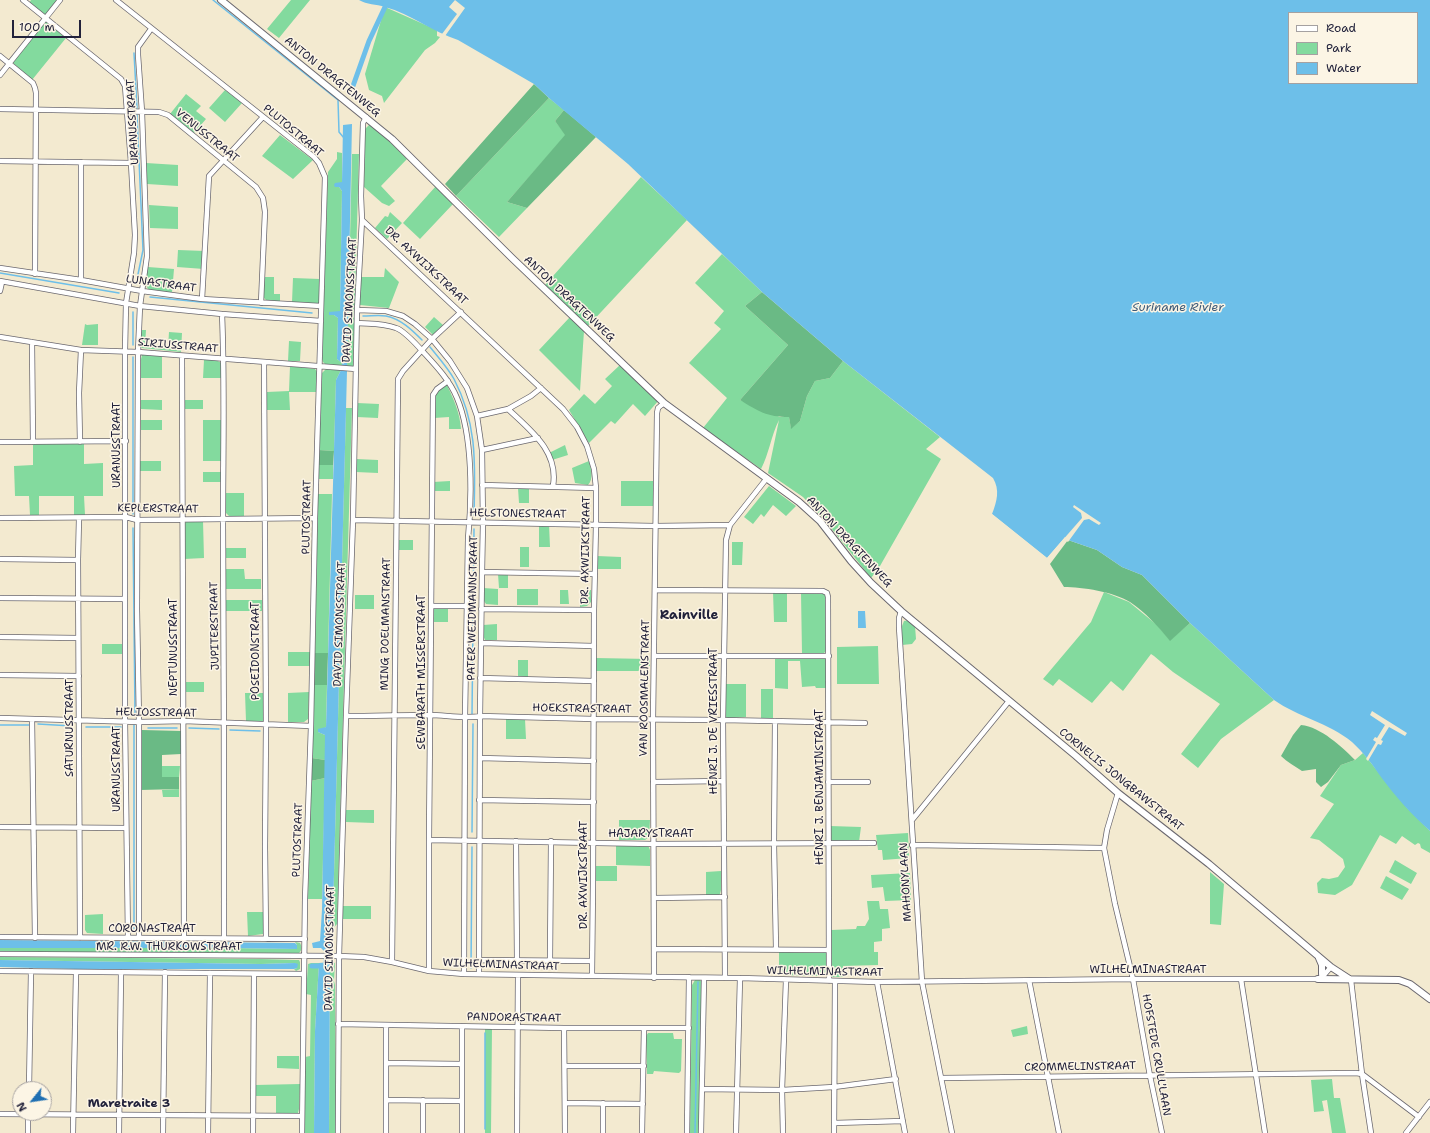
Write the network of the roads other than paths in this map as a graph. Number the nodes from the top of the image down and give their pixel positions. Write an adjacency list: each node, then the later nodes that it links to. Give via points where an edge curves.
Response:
1 (23, 0): 5 (street, URANUSSTRAAT)
2 (60, 0): 5 (street)
3 (116, 0): 6 (street, PLUTOSTRAAT)
4 (221, 0): 14 (main road, ANTON DRAGTENWEG)
5 (46, 18): 8 (street); 12 (street, URANUSSTRAAT, via 121,79 125,86)
6 (151, 29): 13 (street, URANUSSTRAAT, via 138,46); 15 (street, PLUTOSTRAAT)
7 (0, 56): 8 (street)
8 (9, 63): 9 (street); 11 (street, via 35,88)
9 (0, 75)
10 (0, 109): 11 (street, VENUSSTRAAT)
11 (36, 110): 12 (street, VENUSSTRAAT); 18 (street)
12 (128, 112): 13 (street, VENUSSTRAAT); 20 (street, URANUSSTRAAT)
13 (142, 112): 17 (street, VENUSSTRAAT, via 168,115); 28 (street, URANUSSTRAAT, via 147,256)
14 (366, 117): 21 (street, DAVID SIMONSSTRAAT, via 363,122); 53 (main road, ANTON DRAGTENWEG, via 392,138 512,258)
15 (264, 118): 17 (street); 33 (street, PLUTOSTRAAT, via 314,157 325,177)
16 (0, 161): 18 (street)
17 (223, 161): 29 (street, via 208,179); 31 (street, VENUSSTRAAT, via 256,187 263,198 265,212)
18 (35, 162): 19 (street); 23 (street)
19 (81, 162): 20 (street); 24 (street)
20 (131, 163): 26 (street, URANUSSTRAAT, via 134,253)
21 (362, 220): 34 (street, DAVID SIMONSSTRAAT); 35 (street, DR. AXWIJKSTRAAT)
22 (0, 268): 23 (street, LUNASTRAAT)
23 (35, 274): 24 (street, LUNASTRAAT)
24 (81, 280): 26 (street, LUNASTRAAT)
25 (1, 281): 27 (street); 30 (street, LUNASTRAAT)
26 (128, 289): 28 (street, LUNASTRAAT); 30 (street, URANUSSTRAAT)
27 (0, 291)
28 (142, 291): 29 (street, LUNASTRAAT); 32 (street, URANUSSTRAAT)
29 (202, 299): 31 (street, LUNASTRAAT)
30 (126, 303): 32 (street, LUNASTRAAT); 44 (street, URANUSSTRAAT)
31 (262, 303): 33 (street, LUNASTRAAT)
32 (140, 306): 36 (street, LUNASTRAAT); 45 (street, URANUSSTRAAT)
33 (321, 306): 37 (street, PLUTOSTRAAT)
34 (357, 310): 38 (street, DAVID SIMONSSTRAAT); 40 (street, PATER WEIDMANNSTRAAT, via 386,311 403,316)
35 (460, 312): 40 (street, MING DOELMANSTRAAT); 52 (street, DR. AXWIJKSTRAAT)
36 (222, 314): 37 (street, LUNASTRAAT); 47 (street, JUPITERSTRAAT)
37 (321, 321): 49 (street, PLUTOSTRAAT)
38 (357, 323): 43 (street, PATER WEIDMANNSTRAAT, via 384,324 398,328); 50 (street, DAVID SIMONSSTRAAT)
39 (0, 337): 41 (street, SIRIUSSTRAAT)
40 (432, 339): 43 (street, MING DOELMANSTRAAT); 55 (street, PATER WEIDMANNSTRAAT, via 450,360 467,388)
41 (32, 342): 42 (street, SIRIUSSTRAAT); 59 (street)
42 (81, 350): 44 (street, SIRIUSSTRAAT); 60 (street)
43 (422, 350): 51 (street, PATER WEIDMANNSTRAAT); 75 (street, MING DOELMANSTRAAT, via 398,379)
44 (125, 351): 45 (street, SIRIUSSTRAAT); 57 (street, URANUSSTRAAT)
45 (138, 352): 46 (street, SIRIUSSTRAAT); 73 (street, URANUSSTRAAT)
46 (182, 356): 47 (street, SIRIUSSTRAAT); 70 (street, NEPTUNUSSTRAAT)
47 (224, 359): 48 (street, SIRIUSSTRAAT); 71 (street, JUPITERSTRAAT)
48 (264, 362): 49 (street, SIRIUSSTRAAT); 72 (street, POSEIDONSTRAAT)
49 (320, 366): 50 (street, SIRIUSSTRAAT); 69 (street, PLUTOSTRAAT)
50 (353, 369): 74 (street, DAVID SIMONSSTRAAT)
51 (448, 381): 76 (street, SEWBARATH MISSERSTRAAT, via 433,395); 77 (street, PATER WEIDMANNSTRAAT, via 457,397 466,428)
52 (541, 388): 54 (street); 65 (street, DR. AXWIJKSTRAAT, via 563,409 588,446)
53 (664, 403): 62 (main road, ANTON DRAGTENWEG); 81 (street, VAN ROOSMALENSTRAAT, via 658,408 657,413)
54 (508, 408): 55 (street); 56 (street)
55 (477, 416): 61 (street, PATER WEIDMANNSTRAAT)
56 (538, 438): 61 (street); 64 (street, via 554,470)
57 (126, 441): 60 (street); 66 (street, URANUSSTRAAT)
58 (0, 442): 59 (street)
59 (33, 442): 60 (street)
60 (80, 442)
61 (482, 450): 63 (street, PATER WEIDMANNSTRAAT)
62 (767, 478): 80 (street, HENRI J. DE VRIESSTRAAT); 95 (main road, ANTON DRAGTENWEG, via 820,521 851,561)
63 (482, 485): 64 (street); 78 (street, PATER WEIDMANNSTRAAT)
64 (553, 486): 65 (street)
65 (596, 488): 79 (street, DR. AXWIJKSTRAAT)
66 (126, 517): 68 (street, KEPLERSTRAAT); 73 (street, KEPLERSTRAAT); 90 (street, URANUSSTRAAT)
67 (0, 518): 68 (street, KEPLERSTRAAT)
68 (79, 518): 83 (street, SATURNUSSTRAAT)
69 (315, 518): 72 (street, KEPLERSTRAAT); 129 (street, PLUTOSTRAAT)
70 (182, 519): 71 (street, KEPLERSTRAAT); 73 (street, KEPLERSTRAAT); 125 (street, NEPTUNUSSTRAAT)
71 (223, 519): 72 (street, KEPLERSTRAAT); 127 (street, JUPITERSTRAAT)
72 (264, 519): 128 (street, POSEIDONSTRAAT)
73 (137, 520): 124 (street, URANUSSTRAAT)
74 (353, 520): 75 (street, HELSTONESTRAAT); 111 (street, DAVID SIMONSSTRAAT)
75 (397, 521): 76 (street, HELSTONESTRAAT); 112 (street, MING DOELMANSTRAAT)
76 (432, 521): 77 (street, HELSTONESTRAAT); 91 (street, SEWBARATH MISSERSTRAAT)
77 (470, 522): 78 (street, HELSTONESTRAAT); 92 (street, PATER WEIDMANNSTRAAT)
78 (484, 523): 79 (street, HELSTONESTRAAT); 84 (street, PATER WEIDMANNSTRAAT)
79 (596, 525): 81 (street, HELSTONESTRAAT); 85 (street, DR. AXWIJKSTRAAT)
80 (730, 525): 81 (street, HELSTONESTRAAT); 87 (street, HENRI J. DE VRIESSTRAAT, via 726,540)
81 (655, 526): 86 (street, VAN ROOSMALENSTRAAT)
82 (0, 559): 83 (street)
83 (78, 560): 89 (street, SATURNUSSTRAAT)
84 (482, 572): 85 (street); 93 (street, PATER WEIDMANNSTRAAT)
85 (594, 574): 94 (street, DR. AXWIJKSTRAAT)
86 (655, 590): 87 (street); 102 (street, VAN ROOSMALENSTRAAT)
87 (725, 590): 103 (street, HENRI J. DE VRIESSTRAAT); 104 (street, HENRI J. BENJAMINSTRAAT, via 827,593)
88 (0, 598): 89 (street)
89 (78, 599): 90 (street); 99 (street, SATURNUSSTRAAT)
90 (125, 599): 121 (street, URANUSSTRAAT)
91 (431, 606): 92 (street); 110 (street, SEWBARATH MISSERSTRAAT)
92 (467, 606): 113 (street, PATER WEIDMANNSTRAAT)
93 (481, 609): 94 (street); 100 (street, PATER WEIDMANNSTRAAT)
94 (594, 610): 101 (street, DR. AXWIJKSTRAAT)
95 (901, 611): 96 (main road, CORNELIS JONGBAWSTRAAT); 97 (street, MAHONYLAAN)
96 (908, 615): 97 (street); 109 (main road, CORNELIS JONGBAWSTRAAT)
97 (899, 627): 139 (street, MAHONYLAAN)
98 (0, 637): 99 (street)
99 (78, 638): 106 (street, SATURNUSSTRAAT)
100 (481, 643): 101 (street); 107 (street, PATER WEIDMANNSTRAAT)
101 (594, 646): 108 (street, DR. AXWIJKSTRAAT)
102 (654, 656): 103 (street); 118 (street, VAN ROOSMALENSTRAAT)
103 (723, 656): 104 (street); 119 (street, HENRI J. DE VRIESSTRAAT)
104 (829, 656): 123 (street, HENRI J. BENJAMINSTRAAT)
105 (0, 675): 106 (street)
106 (79, 676): 120 (street, SATURNUSSTRAAT)
107 (480, 678): 108 (street); 114 (street, PATER WEIDMANNSTRAAT)
108 (594, 681): 117 (street, DR. AXWIJKSTRAAT)
109 (1009, 701): 136 (main road, CORNELIS JONGBAWSTRAAT); 139 (street)
110 (430, 715): 112 (street, HOEKSTRASTRAAT); 113 (street, HOEKSTRASTRAAT); 144 (street, SEWBARATH MISSERSTRAAT)
111 (346, 716): 112 (street, HOEKSTRASTRAAT); 173 (street, DAVID SIMONSSTRAAT)
112 (394, 716): 180 (street, MING DOELMANSTRAAT)
113 (465, 716): 114 (street, HOEKSTRASTRAAT); 145 (street, PATER WEIDMANNSTRAAT)
114 (480, 716): 117 (street, HOEKSTRASTRAAT); 130 (street, PATER WEIDMANNSTRAAT)
115 (0, 718): 116 (street, HELIOSSTRAAT)
116 (32, 719): 120 (street, HELIOSSTRAAT); 141 (street)
117 (594, 719): 118 (street, HOEKSTRASTRAAT); 131 (street, DR. AXWIJKSTRAAT)
118 (653, 720): 119 (street, HOEKSTRASTRAAT); 133 (street, VAN ROOSMALENSTRAAT)
119 (723, 720): 122 (street, HOEKSTRASTRAAT); 132 (street, HENRI J. DE VRIESSTRAAT)
120 (79, 721): 121 (street, HELIOSSTRAAT); 142 (street, SATURNUSSTRAAT)
121 (125, 721): 124 (street, HELIOSSTRAAT); 143 (street, URANUSSTRAAT)
122 (775, 721): 123 (street, HOEKSTRASTRAAT); 153 (street)
123 (828, 721): 126 (street, HOEKSTRASTRAAT); 134 (street, HENRI J. BENJAMINSTRAAT)
124 (139, 722): 125 (street, HELIOSSTRAAT); 163 (street, URANUSSTRAAT)
125 (184, 722): 127 (street, HELIOSSTRAAT); 164 (street, NEPTUNUSSTRAAT)
126 (865, 722)
127 (225, 723): 128 (street, HELIOSSTRAAT); 165 (street, JUPITERSTRAAT)
128 (266, 725): 129 (street, HELIOSSTRAAT); 166 (street, POSEIDONSTRAAT)
129 (311, 726): 167 (street, PLUTOSTRAAT)
130 (480, 758): 131 (street); 137 (street, PATER WEIDMANNSTRAAT)
131 (594, 761): 138 (street, DR. AXWIJKSTRAAT)
132 (723, 781): 133 (street); 150 (street, HENRI J. DE VRIESSTRAAT)
133 (653, 782): 152 (street, VAN ROOSMALENSTRAAT)
134 (828, 782): 135 (street); 154 (street, HENRI J. BENJAMINSTRAAT)
135 (868, 782)
136 (1118, 793): 156 (street, HOFSTEDE CRULL'LAAN); 174 (main road, CORNELIS JONGBAWSTRAAT, via 1210,864)
137 (480, 800): 138 (street); 146 (street, PATER WEIDMANNSTRAAT)
138 (594, 802): 149 (street, DR. AXWIJKSTRAAT)
139 (912, 820): 155 (street, MAHONYLAAN)
140 (0, 827): 141 (street)
141 (34, 827): 142 (street); 160 (street)
142 (79, 828): 143 (street); 161 (street, SATURNUSSTRAAT)
143 (126, 828): 162 (street, URANUSSTRAAT)
144 (429, 840): 145 (street, HAJARYSTRAAT); 184 (street, SEWBARATH MISSERSTRAAT)
145 (465, 841): 146 (street, HAJARYSTRAAT); 191 (street, PATER WEIDMANNSTRAAT)
146 (480, 841): 147 (street, HAJARYSTRAAT); 176 (street, PATER WEIDMANNSTRAAT)
147 (516, 841): 148 (street, HAJARYSTRAAT); 177 (street)
148 (551, 842): 149 (street, HAJARYSTRAAT); 178 (street)
149 (593, 843): 152 (street, HAJARYSTRAAT); 179 (street, DR. AXWIJKSTRAAT)
150 (724, 843): 152 (street, HAJARYSTRAAT); 153 (street, HAJARYSTRAAT); 157 (street, HENRI J. DE VRIESSTRAAT)
151 (874, 843): 154 (street, HAJARYSTRAAT)
152 (653, 844): 158 (street, VAN ROOSMALENSTRAAT)
153 (774, 844): 154 (street, HAJARYSTRAAT); 170 (street)
154 (829, 844): 171 (street, HENRI J. BENJAMINSTRAAT)
155 (912, 845): 156 (street); 209 (street, MAHONYLAAN)
156 (1104, 848): 201 (street, HOFSTEDE CRULL'LAAN)
157 (724, 897): 158 (street); 169 (street, HENRI J. DE VRIESSTRAAT)
158 (654, 898): 168 (street, VAN ROOSMALENSTRAAT)
159 (0, 937): 160 (street, CORONASTRAAT)
160 (35, 938): 161 (street, CORONASTRAAT)
161 (80, 938): 162 (street, CORONASTRAAT)
162 (128, 938): 163 (street, CORONASTRAAT)
163 (139, 938): 164 (street, CORONASTRAAT)
164 (184, 939): 165 (street, CORONASTRAAT)
165 (224, 939): 166 (street, CORONASTRAAT)
166 (266, 939): 167 (street, CORONASTRAAT)
167 (305, 939): 175 (street, PLUTOSTRAAT)
168 (655, 949): 169 (street); 197 (street, VAN ROOSMALENSTRAAT)
169 (725, 949): 170 (street); 199 (street, HENRI J. DE VRIESSTRAAT)
170 (776, 949): 171 (street)
171 (829, 950): 206 (street, HENRI J. BENJAMINSTRAAT)
172 (0, 954): 175 (street, MR. R.W. THURKOWSTRAAT)
173 (339, 956): 175 (street, MR. R.W. THURKOWSTRAAT); 180 (street, WILHELMINASTRAAT); 211 (street, DAVID SIMONSSTRAAT)
174 (1319, 956): 181 (main road, CORNELIS JONGBAWSTRAAT); 196 (main road, via 1322,965)
175 (304, 957): 190 (street, PLUTOSTRAAT)
176 (479, 960): 177 (street); 192 (street, PATER WEIDMANNSTRAAT)
177 (517, 960): 178 (street)
178 (550, 960): 179 (street)
179 (592, 961): 194 (street, DR. AXWIJKSTRAAT)
180 (392, 962): 184 (street, WILHELMINASTRAAT)
181 (1330, 966): 196 (street, via 1324,975); 205 (main road, CORNELIS JONGBAWSTRAAT)
182 (0, 971): 183 (street)
183 (31, 971): 185 (street); 228 (street)
184 (429, 971): 191 (street, WILHELMINASTRAAT)
185 (76, 972): 186 (street); 243 (street)
186 (121, 972): 187 (street); 246 (street)
187 (165, 972): 188 (street); 247 (street)
188 (210, 973): 189 (street); 244 (street)
189 (254, 974): 190 (street); 245 (street)
190 (304, 974): 248 (street, PLUTOSTRAAT)
191 (464, 974): 192 (street, WILHELMINASTRAAT)
192 (479, 974): 193 (street, WILHELMINASTRAAT)
193 (518, 975): 194 (street, WILHELMINASTRAAT); 214 (street)
194 (592, 976): 197 (street, WILHELMINASTRAAT)
195 (689, 977): 197 (street, WILHELMINASTRAAT); 198 (street, WILHELMINASTRAAT); 217 (street)
196 (1317, 977): 202 (street, WILHELMINASTRAAT); 205 (main road)
197 (654, 978)
198 (704, 978): 199 (street, WILHELMINASTRAAT); 230 (street)
199 (725, 978): 200 (street, WILHELMINASTRAAT)
200 (740, 978): 203 (street, WILHELMINASTRAAT); 231 (street)
201 (1134, 979): 202 (street, WILHELMINASTRAAT); 204 (street, WILHELMINASTRAAT); 225 (street, HOFSTEDE CRULL'LAAN)
202 (1241, 979): 223 (street)
203 (786, 980): 206 (street, WILHELMINASTRAAT); 232 (street)
204 (1029, 980): 209 (street, WILHELMINASTRAAT); 224 (street)
205 (1351, 980): 210 (main road, via 1405,981); 222 (street)
206 (829, 981): 207 (street, WILHELMINASTRAAT)
207 (835, 982): 208 (street, WILHELMINASTRAAT); 229 (street)
208 (877, 982): 209 (street, WILHELMINASTRAAT); 227 (street)
209 (922, 982): 226 (street, MAHONYLAAN)
210 (1430, 999)
211 (338, 1024): 212 (street, PANDORASTRAAT); 260 (street, DAVID SIMONSSTRAAT)
212 (386, 1025): 213 (street, PANDORASTRAAT); 218 (street)
213 (462, 1026): 214 (street, PANDORASTRAAT); 219 (street)
214 (518, 1026): 215 (street, PANDORASTRAAT); 264 (street)
215 (564, 1028): 216 (street, PANDORASTRAAT); 220 (street)
216 (644, 1028): 217 (street, PANDORASTRAAT); 221 (street)
217 (689, 1028): 268 (street)
218 (386, 1063): 219 (street); 233 (street)
219 (461, 1064): 235 (street)
220 (565, 1066): 221 (street); 237 (street)
221 (644, 1066): 239 (street)
222 (1362, 1074): 223 (street, CROMMELINSTRAAT); 249 (street); 278 (street)
223 (1256, 1075): 225 (street, CROMMELINSTRAAT); 277 (street)
224 (1047, 1076): 225 (street, CROMMELINSTRAAT); 226 (street, CROMMELINSTRAAT); 275 (street)
225 (1150, 1076): 276 (street, HOFSTEDE CRULL'LAAN)
226 (941, 1078): 274 (street, MAHONYLAAN)
227 (896, 1079): 229 (street); 251 (street)
228 (29, 1081)
229 (834, 1087): 232 (street); 252 (street)
230 (702, 1089): 231 (street); 269 (street)
231 (737, 1089): 232 (street); 270 (street)
232 (782, 1090): 271 (street)
233 (386, 1100): 234 (street); 261 (street)
234 (423, 1100): 235 (street); 262 (street)
235 (462, 1101): 263 (street)
236 (1430, 1102): 249 (street)
237 (565, 1103): 238 (street); 265 (street)
238 (603, 1103): 239 (street); 266 (street)
239 (643, 1104): 267 (street)
240 (0, 1114): 241 (street)
241 (12, 1114)
242 (52, 1115): 243 (street)
243 (73, 1115): 246 (street); 254 (street)
244 (209, 1115): 245 (street); 247 (street); 257 (street)
245 (253, 1115): 248 (street); 258 (street)
246 (119, 1116): 247 (street); 255 (street)
247 (163, 1116): 256 (street)
248 (302, 1116): 259 (street, PLUTOSTRAAT)
249 (1418, 1117): 279 (street)
250 (28, 1121): 253 (street)
251 (903, 1121): 252 (street); 273 (street)
252 (834, 1123): 272 (street)
253 (28, 1133)
254 (73, 1133)
255 (119, 1133)
256 (163, 1133)
257 (208, 1133)
258 (253, 1133)
259 (302, 1133)
260 (338, 1133)
261 (386, 1133)
262 (423, 1133)
263 (462, 1133)
264 (517, 1133)
265 (565, 1133)
266 (603, 1133)
267 (642, 1133)
268 (687, 1133)
269 (701, 1133)
270 (736, 1133)
271 (783, 1133)
272 (834, 1133)
273 (905, 1133)
274 (952, 1133)
275 (1059, 1133)
276 (1162, 1133)
277 (1265, 1133)
278 (1371, 1133)
279 (1406, 1133)

